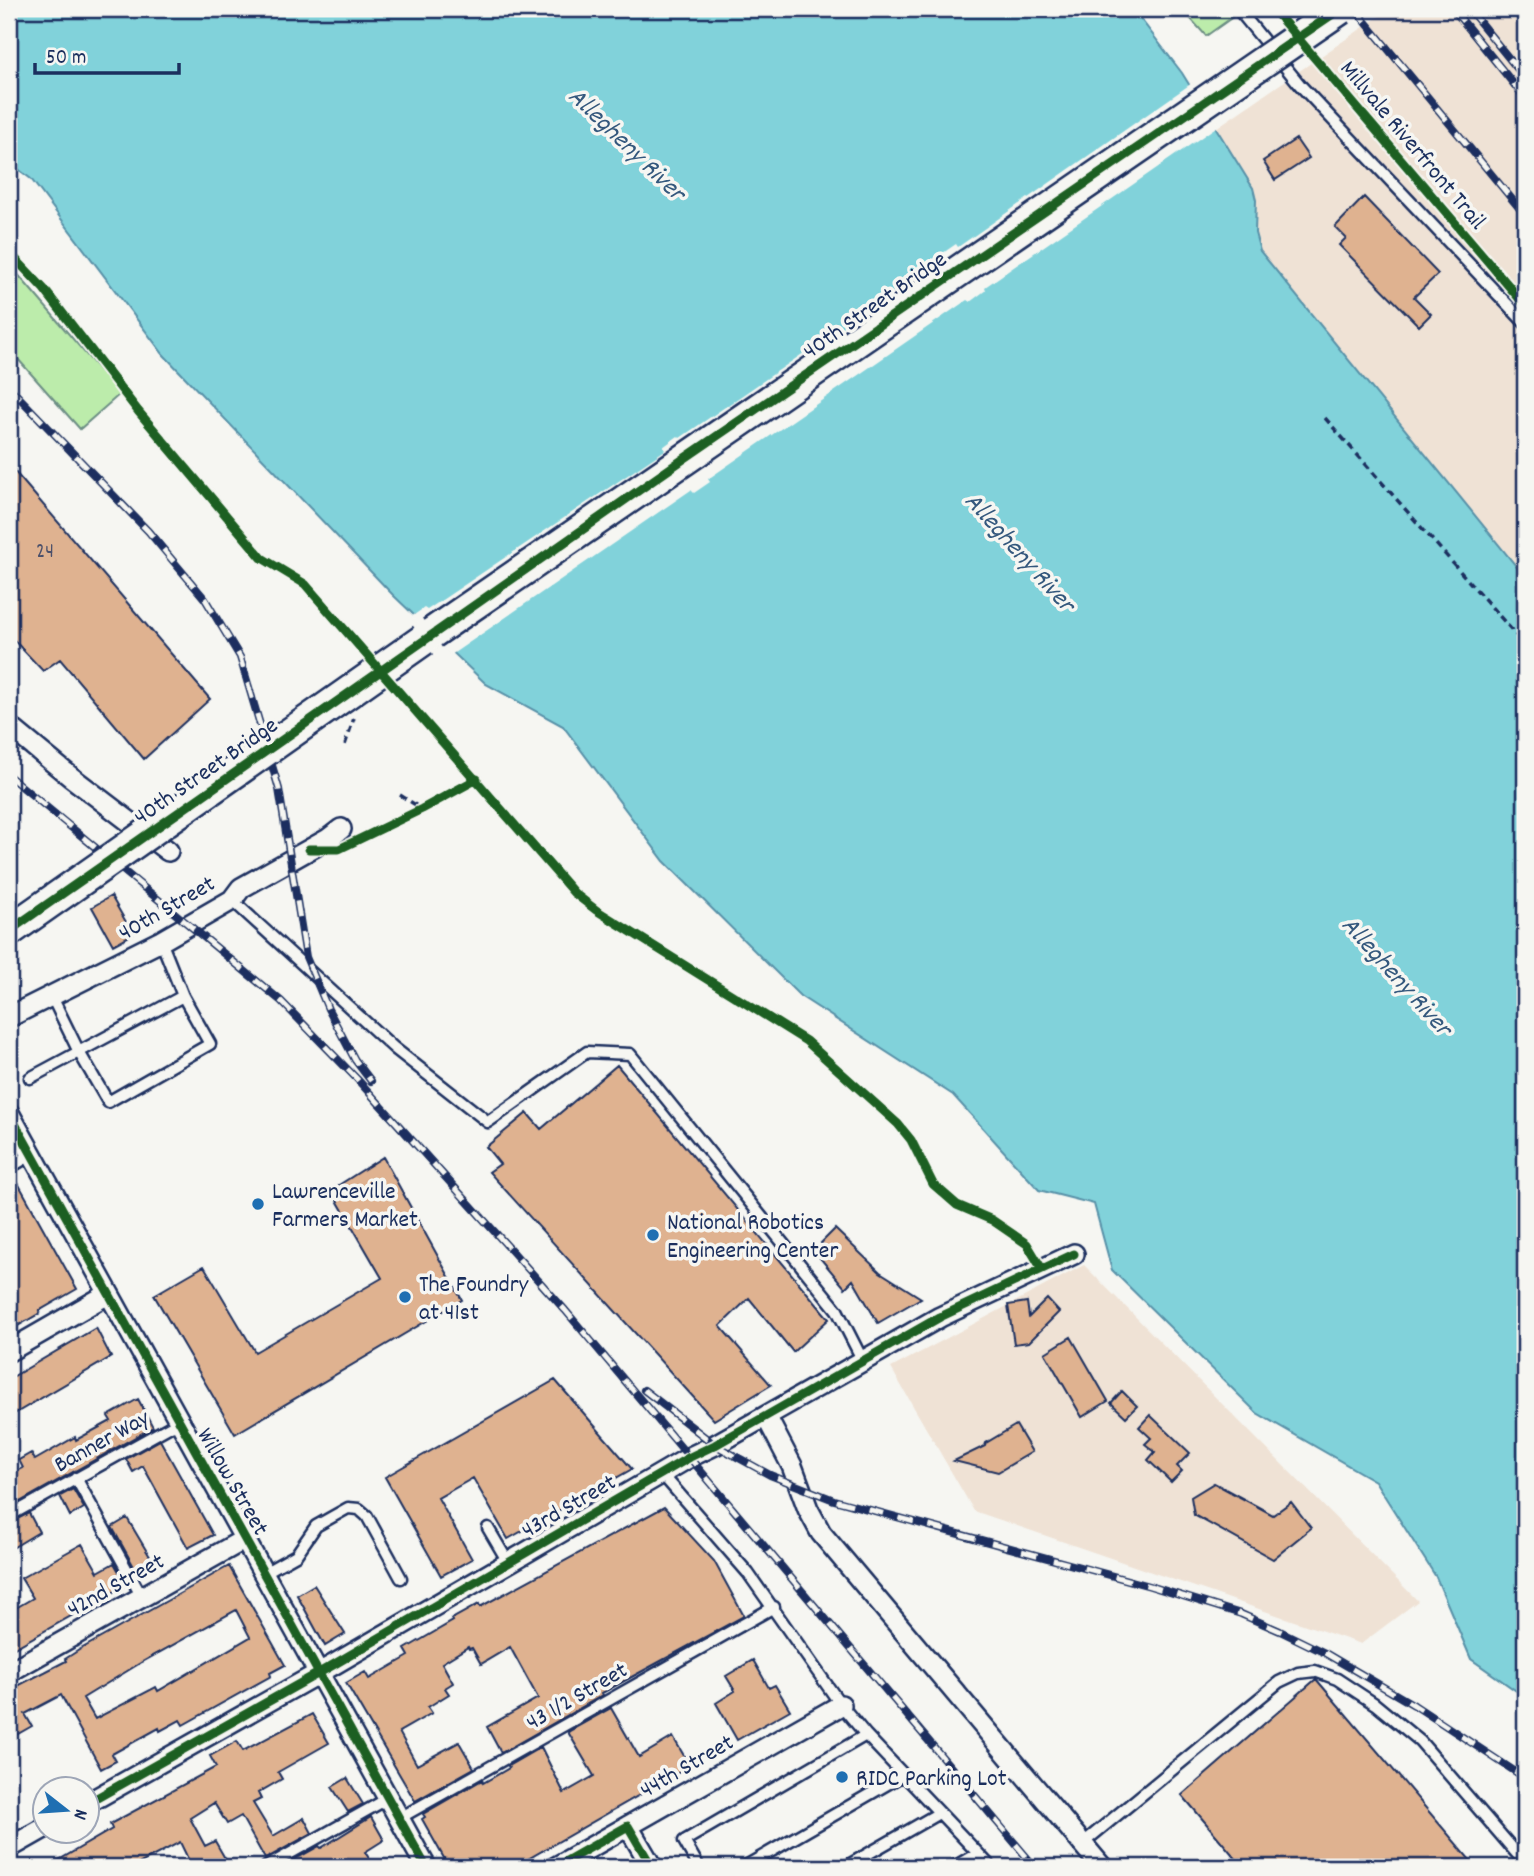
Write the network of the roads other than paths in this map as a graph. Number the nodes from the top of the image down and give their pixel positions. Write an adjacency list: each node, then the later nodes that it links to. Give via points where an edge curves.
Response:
1 (1238, 9): 3 (lane, via 1300,85)
2 (1340, 9): 8 (main road, 40th Street Bridge, bridge, via 428,636)
3 (1525, 323)
4 (9, 726): 6 (street)
5 (341, 830): 7 (street, 40th Street, via 241,888)
6 (168, 851)
7 (232, 900): 9 (street, 40th Street); 21 (lane, via 394,1048 488,1122 587,1052 629,1054 837,1310)
8 (9, 931)
9 (161, 941): 10 (lane); 11 (street, 40th Street)
10 (183, 996): 13 (lane); 13 (lane, via 210,1044 108,1102)
11 (52, 997): 12 (street, 40th Street); 13 (lane)
12 (9, 1017)
13 (79, 1052): 14 (lane)
14 (30, 1078)
15 (9, 1113): 16 (street, Willow Street)
16 (31, 1156): 17 (lane); 19 (street, Willow Street)
17 (9, 1168)
18 (1074, 1254): 21 (street, 43rd Street, via 940,1317)
19 (108, 1294): 20 (street); 23 (street, Willow Street)
20 (9, 1351)
21 (863, 1361): 22 (street, 43rd Street)
22 (766, 1416): 24 (street, 43rd Street); 45 (street, via 821,1532)
23 (178, 1422): 25 (lane, Banner Way); 28 (street, Willow Street)
24 (661, 1473): 29 (street, 43rd Street); 33 (lane)
25 (76, 1478): 26 (lane, Banner Way); 32 (lane)
26 (9, 1516)
27 (488, 1528): 29 (lane)
28 (245, 1539): 30 (street, Willow Street); 32 (street, 42nd Street)
29 (508, 1562): 35 (street, 43rd Street)
30 (264, 1573): 31 (lane, via 296,1555 316,1526 348,1508 367,1516); 35 (street, Willow Street)
31 (401, 1578)
32 (142, 1597): 34 (street, 42nd Street)
33 (774, 1607): 36 (lane); 42 (lane, 43 1/2 Street)
34 (9, 1672)
35 (318, 1674): 39 (street, 43rd Street); 40 (street, Willow Street)
36 (841, 1704): 37 (lane); 43 (street, 44th Street)
37 (866, 1735): 38 (lane); 53 (lane, via 684,1841)
38 (904, 1775): 41 (lane); 54 (lane)
39 (102, 1795)
40 (387, 1798): 42 (street, Willow Street); 49 (lane)
41 (939, 1813): 47 (lane); 55 (lane)
42 (398, 1819): 50 (street, Willow Street)
43 (628, 1826): 51 (street, 44th Street); 52 (street)
44 (32, 1835): 46 (street)
45 (1082, 1844): 48 (lane, via 1279,1682 1315,1671 1337,1679 1420,1741); 58 (street)
46 (9, 1848)
47 (978, 1853): 56 (lane); 57 (lane)
48 (1525, 1863)
49 (266, 1867)
50 (426, 1867)
51 (556, 1867)
52 (652, 1867)
53 (699, 1867)
54 (744, 1867)
55 (845, 1867)
56 (954, 1867)
57 (991, 1867)
58 (1102, 1867)

